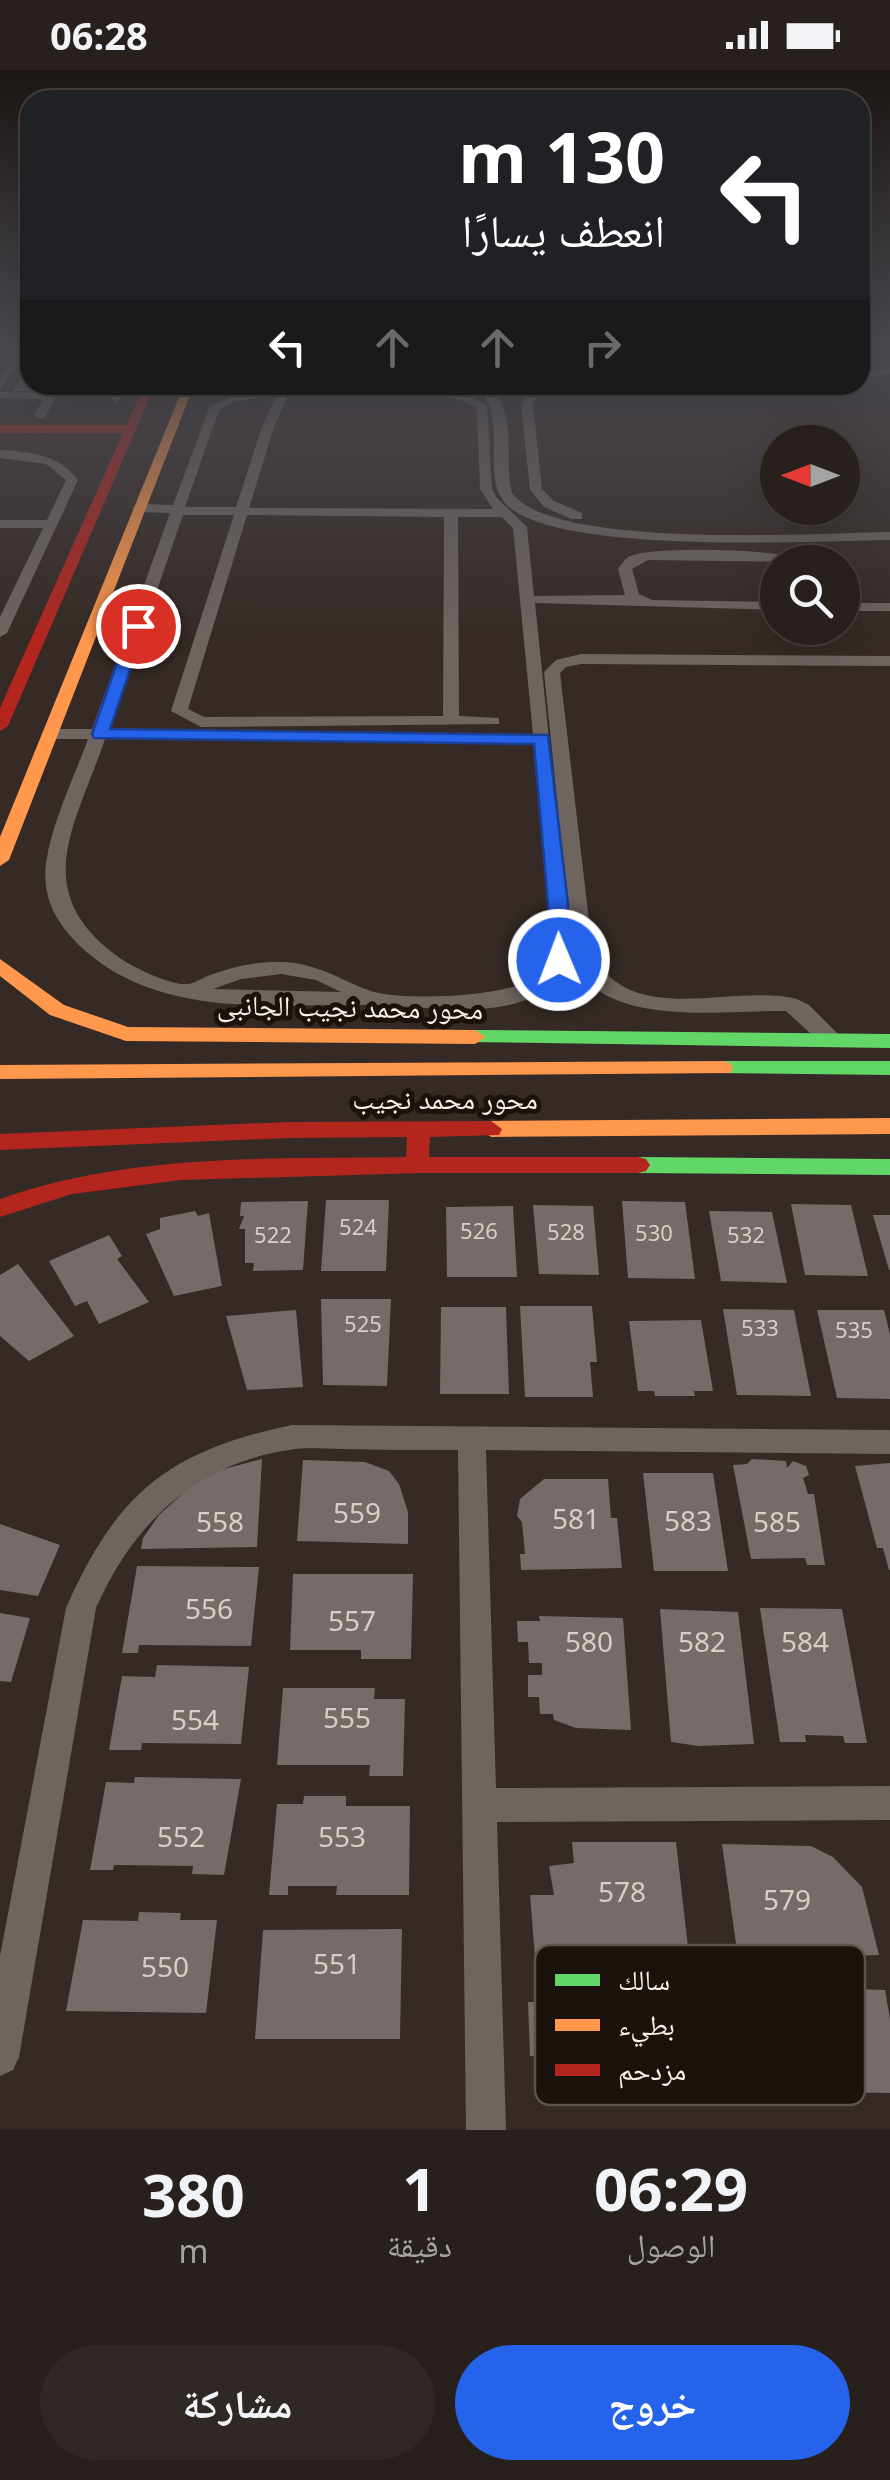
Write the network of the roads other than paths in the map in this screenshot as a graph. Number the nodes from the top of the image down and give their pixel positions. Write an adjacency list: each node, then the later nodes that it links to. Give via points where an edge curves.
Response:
1 (123, 446): 21 (street)
2 (163, 446): 13 (street)
3 (201, 446): 11 (street)
4 (262, 446): 9 (street)
5 (484, 446): 12 (street, via 486,489)
6 (501, 446): 17 (street, via 504,490 516,507 587,530)
7 (531, 446): 17 (street, via 541,498 577,516)
8 (0, 454): 15 (street, via 42,459 67,472 70,489)
9 (242, 512): 10 (street); 11 (street); 35 (street, via 179,706 183,716 201,722)
10 (451, 512): 12 (street); 35 (street)
11 (177, 513): 13 (street); 39 (street)
12 (504, 513): 37 (street, via 520,527)
13 (132, 522): 21 (street); 38 (street)
14 (0, 524): 15 (street)
15 (53, 524): 26 (street)
16 (890, 524): 17 (street)
17 (662, 530): 18 (street)
18 (696, 536): 19 (street); 22 (street)
19 (723, 536): 20 (street); 23 (street)
20 (890, 536)
21 (83, 540): 34 (street)
22 (701, 556): 23 (street); 28 (street, via 631,561 625,568)
23 (729, 556): 24 (street)
24 (760, 556)
25 (0, 597): 26 (street)
26 (18, 597): 32 (street)
27 (538, 599): 28 (street)
28 (637, 599): 29 (street, via 664,606)
29 (760, 606)
30 (890, 607): 31 (street)
31 (860, 608)
32 (0, 632)
33 (890, 661): 44 (street, via 580,659 552,672 584,954 592,976 616,994 650,1003 790,1004)
34 (3, 715)
35 (451, 721): 36 (street)
36 (494, 721)
37 (542, 739): 39 (street); 43 (street, via 558,904 554,970 537,986 496,1000)
38 (46, 740): 39 (street); 40 (street)
39 (98, 740): 42 (street, via 58,849 55,887 71,924 97,952 137,975)
40 (0, 860)
41 (2, 971): 46 (street, محور محمد نجيب الجانبى, via 61,1015 126,1034)
42 (189, 992): 43 (street); 43 (street, via 224,975 303,969 339,980)
43 (366, 998)
44 (831, 1040): 45 (street, محور محمد نجيب الجانبى); 46 (street, محور محمد نجيب الجانبى)
45 (890, 1040)
46 (691, 1041): 47 (street)
47 (696, 1068): 48 (street, محور محمد نجيب); 49 (street, محور محمد نجيب)
48 (890, 1068)
49 (0, 1072)
50 (890, 1126): 51 (street, محور محمد نجيب)
51 (419, 1129): 52 (street, محور محمد نجيب); 53 (street)
52 (0, 1142)
53 (417, 1164): 54 (street); 55 (street, via 106,1177 49,1188)
54 (890, 1167)
55 (0, 1208)
56 (472, 1438): 57 (street); 59 (street); 60 (street, via 292,1437 257,1443 177,1478 114,1539 81,1608)
57 (890, 1442)
58 (890, 1803): 59 (street)
59 (480, 1805): 61 (street)
60 (0, 2057)
61 (486, 2130)

